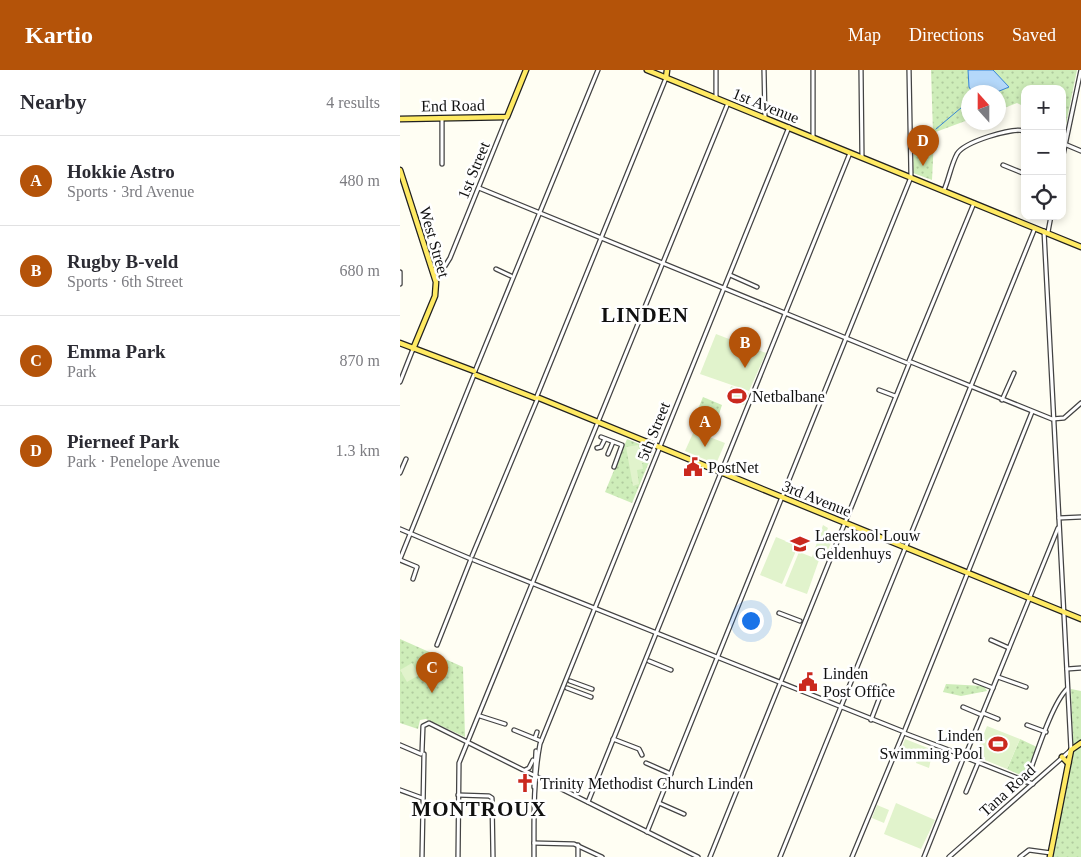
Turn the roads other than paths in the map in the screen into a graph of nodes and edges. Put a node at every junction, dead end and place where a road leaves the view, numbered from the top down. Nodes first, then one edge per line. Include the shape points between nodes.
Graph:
1 (526, 70) edge
2 (598, 70) edge
3 (647, 70) edge
4 (667, 70) edge
5 (716, 70) edge
6 (764, 70) edge
7 (813, 70) edge
8 (861, 70) edge
9 (909, 70) edge
10 (1081, 70) edge
11 (666, 78) junction
12 (716, 98) junction
13 (728, 103) junction
14 (507, 117) junction
15 (442, 118) junction
16 (765, 118) junction
17 (400, 119) edge
18 (789, 127) junction
19 (1021, 131) edge
20 (1066, 135) edge
21 (813, 137) junction
22 (1066, 145) edge
23 (1081, 151) edge
24 (851, 152) junction
25 (862, 157) junction
26 (442, 164) dead end
27 (1003, 165) dead end
28 (400, 170) edge
29 (1021, 172) edge
30 (911, 176) junction
31 (479, 188) junction
32 (945, 190) junction
33 (974, 202) junction
34 (540, 213) junction
35 (1050, 220) edge
36 (1036, 227) junction
37 (1046, 232) junction
38 (602, 238) junction
39 (1081, 246) edge
40 (663, 263) junction
41 (496, 269) dead end
42 (433, 270) junction
43 (400, 272) edge
44 (730, 275) junction
45 (511, 276) dead end
46 (400, 284) edge
47 (757, 287) dead end
48 (724, 288) junction
49 (786, 312) junction
50 (847, 337) junction
51 (400, 343) edge
52 (413, 349) junction
53 (909, 362) junction
54 (475, 373) junction
55 (1014, 373) dead end
56 (400, 382) edge
57 (971, 387) junction
58 (879, 390) dead end
59 (895, 396) junction
60 (537, 398) junction
61 (1002, 400) junction
62 (1081, 403) edge
63 (1032, 412) junction
64 (1064, 418) junction
65 (1054, 420) junction
66 (598, 423) junction
67 (1055, 427) junction
68 (613, 442) junction
69 (597, 448) dead end
70 (660, 448) junction
71 (608, 454) dead end
72 (406, 459) dead end
73 (614, 467) dead end
74 (400, 473) edge
75 (721, 473) junction
76 (783, 498) junction
77 (1081, 517) edge
78 (1059, 518) junction
79 (844, 522) junction
80 (1059, 525) junction
81 (400, 529) edge
82 (410, 534) junction
83 (906, 547) junction
84 (400, 559) edge
85 (472, 559) junction
86 (968, 572) junction
87 (413, 579) dead end
88 (533, 584) junction
89 (1030, 597) junction
90 (595, 608) junction
91 (1064, 611) junction
92 (779, 613) dead end
93 (1081, 620) edge
94 (800, 621) dead end
95 (656, 633) junction
96 (990, 640) dead end
97 (437, 645) dead end
98 (1009, 648) junction
99 (718, 658) junction
100 (649, 661) dead end
101 (1067, 668) junction
102 (1081, 668) edge
103 (671, 670) dead end
104 (998, 676) junction
105 (570, 681) dead end
106 (975, 681) dead end
107 (780, 683) junction
108 (884, 686) dead end
109 (1026, 687) dead end
110 (567, 688) dead end
111 (993, 688) junction
112 (592, 689) dead end
113 (1068, 689) junction
114 (591, 697) dead end
115 (841, 707) junction
116 (963, 707) dead end
117 (982, 714) junction
118 (480, 716) junction
119 (998, 719) dead end
120 (871, 720) junction
121 (505, 724) dead end
122 (1027, 725) dead end
123 (514, 730) dead end
124 (537, 732) dead end
125 (1046, 732) junction
126 (902, 733) junction
127 (535, 738) junction
128 (613, 739) junction
129 (469, 742) junction
130 (541, 743) junction
131 (1081, 743) edge
132 (400, 745) edge
133 (1071, 750) junction
134 (422, 753) junction
135 (642, 755) dead end
136 (965, 757) junction
137 (1062, 757) junction
138 (534, 758) junction
139 (646, 763) dead end
140 (978, 763) junction
141 (1068, 763) junction
142 (524, 770) junction
143 (671, 774) junction
144 (535, 775) junction
145 (1026, 782) junction
146 (1033, 784) junction
147 (400, 790) edge
148 (966, 792) dead end
149 (458, 795) junction
150 (422, 798) junction
151 (588, 802) junction
152 (659, 804) junction
153 (684, 814) dead end
154 (647, 832) junction
155 (534, 843) junction
156 (578, 845) junction
157 (1051, 855) edge
158 (422, 857) edge
159 (458, 857) edge
160 (493, 857) edge
161 (534, 857) edge
162 (578, 857) edge
163 (602, 857) edge
164 (698, 857) edge
165 (710, 857) edge
166 (780, 857) edge
167 (852, 857) edge
168 (924, 857) edge
169 (949, 857) edge
170 (1020, 857) edge

1 - 14 main road, 1st Street
2 - 34 street
3 - 11 main road, 1st Avenue
4 - 11 main road
5 - 12 street
6 - 16 street
7 - 21 street
8 - 25 street
9 - 30 street
10 - 20 street
11 - 12 main road, 1st Avenue
11 - 38 street
12 - 13 main road, 1st Avenue
13 - 16 main road, 1st Avenue
13 - 40 street
14 - 15 main road, End Road
14 - 31 street, 1st Street
15 - 17 main road, End Road
15 - 26 street
16 - 18 main road, 1st Avenue
18 - 21 main road, 1st Avenue
18 - 44 street, 5th Street
19 - 32 street via 1013,130 962,148
21 - 24 main road, 1st Avenue
22 - 23 street
24 - 25 main road, 1st Avenue
24 - 49 street
25 - 30 main road, 1st Avenue
27 - 29 street
28 - 42 main road, West Street
30 - 32 main road, 1st Avenue
30 - 50 street
31 - 34 street
31 - 42 street, 1st Street via 448,262
32 - 33 main road, 1st Avenue
33 - 36 main road, 1st Avenue
33 - 53 street
34 - 38 street
34 - 54 street
35 - 37 street
36 - 37 main road, 1st Avenue
36 - 57 street
37 - 39 main road, 1st Avenue
37 - 65 street
38 - 40 street
38 - 60 street
40 - 48 street
40 - 66 street
41 - 45 street
42 - 52 main road, West Street via 435,296
43 - 46 street
44 - 47 street
44 - 48 street, 5th Street
48 - 49 street
48 - 70 street, 5th Street
49 - 50 street
49 - 75 street
50 - 53 street
50 - 76 street
51 - 52 main road, 3rd Avenue
52 - 54 main road, 3rd Avenue
52 - 56 street
53 - 57 street
53 - 59 street
54 - 60 main road, 3rd Avenue
54 - 82 street
55 - 61 street
57 - 61 street
57 - 83 street
58 - 59 street
59 - 79 street
60 - 66 main road, 3rd Avenue
60 - 85 street
61 - 63 street
62 - 64 street
63 - 65 street
63 - 86 street
64 - 65 street
64 - 67 street
65 - 67 street
66 - 70 main road, 3rd Avenue
66 - 88 street
67 - 78 street
68 - 69 street via 603,438 601,447
68 - 71 street
68 - 73 street via 622,446
70 - 75 main road, 3rd Avenue
70 - 90 street, 5th Street
72 - 74 street
75 - 76 main road, 3rd Avenue
75 - 95 street
76 - 79 main road, 3rd Avenue
76 - 99 street
77 - 78 street
78 - 80 street
79 - 83 main road, 3rd Avenue
79 - 107 street
80 - 89 street
80 - 91 street
81 - 82 street
82 - 84 street
82 - 85 street
83 - 86 main road, 3rd Avenue
83 - 115 street
84 - 87 street via 417,568
85 - 88 street
85 - 97 street
86 - 89 main road, 3rd Avenue
86 - 126 street
88 - 90 street
88 - 118 street
89 - 91 main road, 3rd Avenue
89 - 98 street
90 - 95 street
90 - 130 street, 5th Street
91 - 93 main road, 3rd Avenue
91 - 101 street
92 - 94 street
95 - 99 street
95 - 128 street
96 - 98 street
98 - 104 street
99 - 107 street
99 - 143 street
100 - 103 street
101 - 102 street
101 - 113 street
104 - 109 street
104 - 111 street
105 - 112 street
106 - 111 street
107 - 115 street
107 - 165 street
108 - 120 street
110 - 114 street
111 - 117 street
113 - 125 street
113 - 133 street
115 - 120 street
115 - 166 street
116 - 117 street
117 - 119 street
117 - 136 street
118 - 121 street
118 - 129 street
120 - 126 street
122 - 125 street
123 - 127 street
124 - 127 street
125 - 145 street
126 - 136 street
126 - 167 street
127 - 130 street
128 - 135 street via 639,749
128 - 151 street
129 - 134 street via 427,723
129 - 142 street
129 - 149 street via 459,764
130 - 138 street, 5th Street
130 - 144 street, 5th Street
131 - 133 main road, Tana Road
132 - 134 street
133 - 137 street, Tana Road
133 - 141 main road
134 - 150 street
136 - 140 street
136 - 168 street
137 - 141 main road
137 - 146 street, Tana Road
138 - 142 street via 529,768
138 - 144 street, 5th Street
139 - 143 street
140 - 145 street
140 - 148 street
141 - 157 main road
142 - 144 street
143 - 152 street
144 - 151 street
144 - 155 street
145 - 146 street
146 - 169 street, Tana Road
147 - 150 street
149 - 159 street
149 - 160 street via 492,798
150 - 158 street
151 - 154 street
152 - 153 street
152 - 154 street
154 - 164 street
155 - 156 street
155 - 161 street
156 - 162 street
156 - 163 street
157 - 170 street via 1029,850

